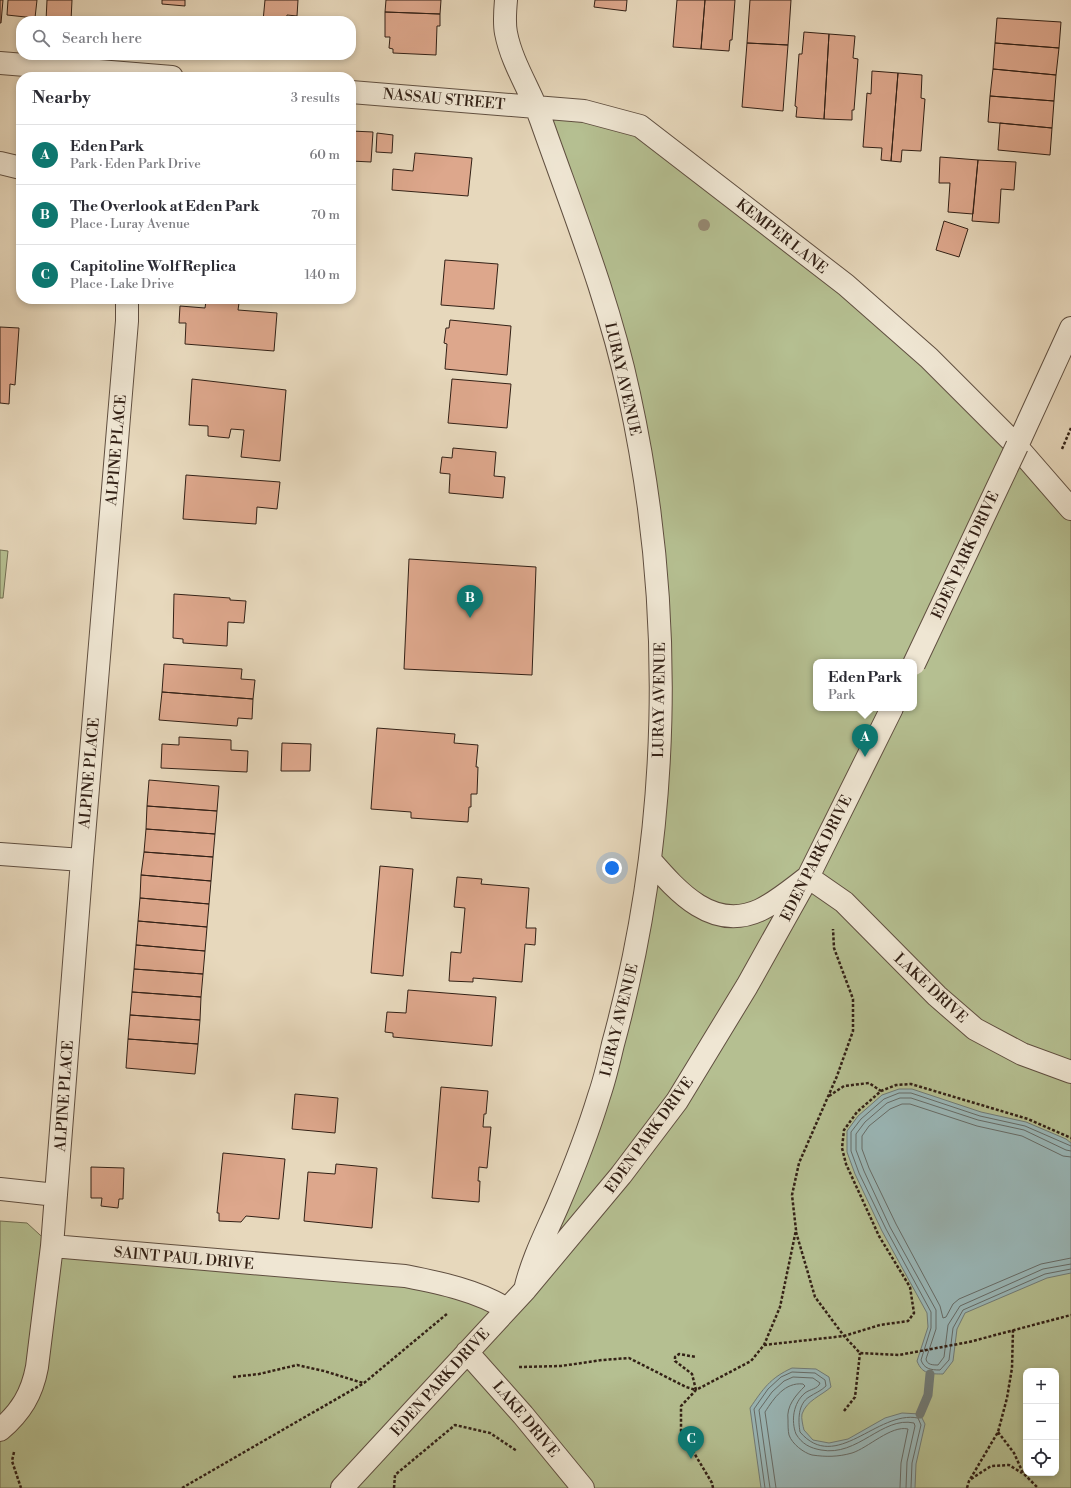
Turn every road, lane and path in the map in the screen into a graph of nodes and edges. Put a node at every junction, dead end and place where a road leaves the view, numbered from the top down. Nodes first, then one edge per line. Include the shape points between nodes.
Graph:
1 (506, 0) edge
2 (0, 63) edge
3 (111, 72) edge
4 (356, 92) edge
5 (537, 106) junction
6 (0, 163) edge
7 (16, 167) edge
8 (126, 304) edge
9 (1071, 328) edge
10 (1071, 428) edge
11 (1062, 449) dead end
12 (1071, 509) edge
13 (916, 659) edge
14 (891, 711) edge
15 (0, 854) edge
16 (82, 860) junction
17 (650, 860) junction
18 (808, 877) junction
19 (833, 929) dead end
20 (1071, 1072) edge
21 (882, 1091) junction
22 (828, 1096) junction
23 (1071, 1138) edge
24 (0, 1189) edge
25 (56, 1195) junction
26 (796, 1230) junction
27 (52, 1246) junction
28 (525, 1290) junction
29 (507, 1309) junction
30 (452, 1310) dead end
31 (1071, 1314) edge
32 (1013, 1330) junction
33 (844, 1336) junction
34 (764, 1345) junction
35 (467, 1352) junction
36 (860, 1353) junction
37 (696, 1357) dead end
38 (519, 1367) dead end
39 (233, 1377) dead end
40 (364, 1383) junction
41 (696, 1390) junction
42 (844, 1411) dead end
43 (0, 1430) edge
44 (998, 1432) junction
45 (14, 1448) dead end
46 (519, 1453) dead end
47 (1023, 1473) joint
48 (1026, 1476) edge
49 (969, 1480) junction
50 (20, 1488) edge
51 (182, 1488) edge
52 (342, 1488) edge
53 (394, 1488) edge
54 (583, 1488) edge
55 (713, 1488) edge
56 (967, 1488) edge
57 (1038, 1488) edge

1 - 5 street via 506,32 512,53
2 - 3 street
4 - 5 street, NASSAU STREET
5 - 12 street, KEMPER LANE via 584,111 640,126 846,285 929,358 1011,440
5 - 17 street, LURAY AVENUE via 602,292 629,393 648,496 659,600 662,705 656,810
6 - 7 street
8 - 16 street, ALPINE PLACE via 127,321
9 - 13 street, EDEN PARK DRIVE, bridge
10 - 11 path
14 - 18 street, EDEN PARK DRIVE
15 - 16 street
16 - 25 street, ALPINE PLACE
17 - 18 street via 673,887 695,905 714,914 738,917 762,910
17 - 28 street, LURAY AVENUE via 643,914 626,996 602,1086 564,1191 529,1273
18 - 20 street, LAKE DRIVE via 844,902 937,996 976,1029 1022,1054
18 - 28 street, EDEN PARK DRIVE via 747,986 677,1101 621,1175
19 - 22 path via 834,948 853,999 853,1032
21 - 22 path via 870,1083 844,1086
21 - 23 path via 896,1085 911,1084 929,1088 1028,1119
21 - 33 path via 857,1112 844,1130 842,1148 846,1164 879,1236 910,1287 914,1313 908,1321 880,1325
22 - 26 path via 799,1163 792,1195
24 - 25 street
25 - 27 street, ALPINE PLACE
26 - 33 path via 815,1297
26 - 34 path via 780,1307
27 - 29 street, SAINT PAUL DRIVE via 405,1276 453,1286
27 - 43 street via 34,1380 25,1402
28 - 29 street, EDEN PARK DRIVE
29 - 35 street, EDEN PARK DRIVE
30 - 40 path
31 - 32 path
32 - 36 path via 969,1342 899,1355
32 - 44 path via 1012,1368
33 - 34 path
33 - 36 path
34 - 41 path via 751,1361
35 - 52 street, EDEN PARK DRIVE
35 - 54 street, LAKE DRIVE
36 - 42 path via 855,1397
37 - 41 path via 679,1354 675,1357 676,1361 692,1374
38 - 41 path via 561,1366 629,1358
39 - 40 path via 297,1365
40 - 51 path
41 - 55 path via 681,1406 681,1430
44 - 47 path via 1014,1453
44 - 49 path
45 - 50 path via 12,1461
46 - 53 path via 490,1433 455,1425 395,1475
47 - 49 path via 1009,1465 991,1466
48 - 57 path
49 - 56 path

